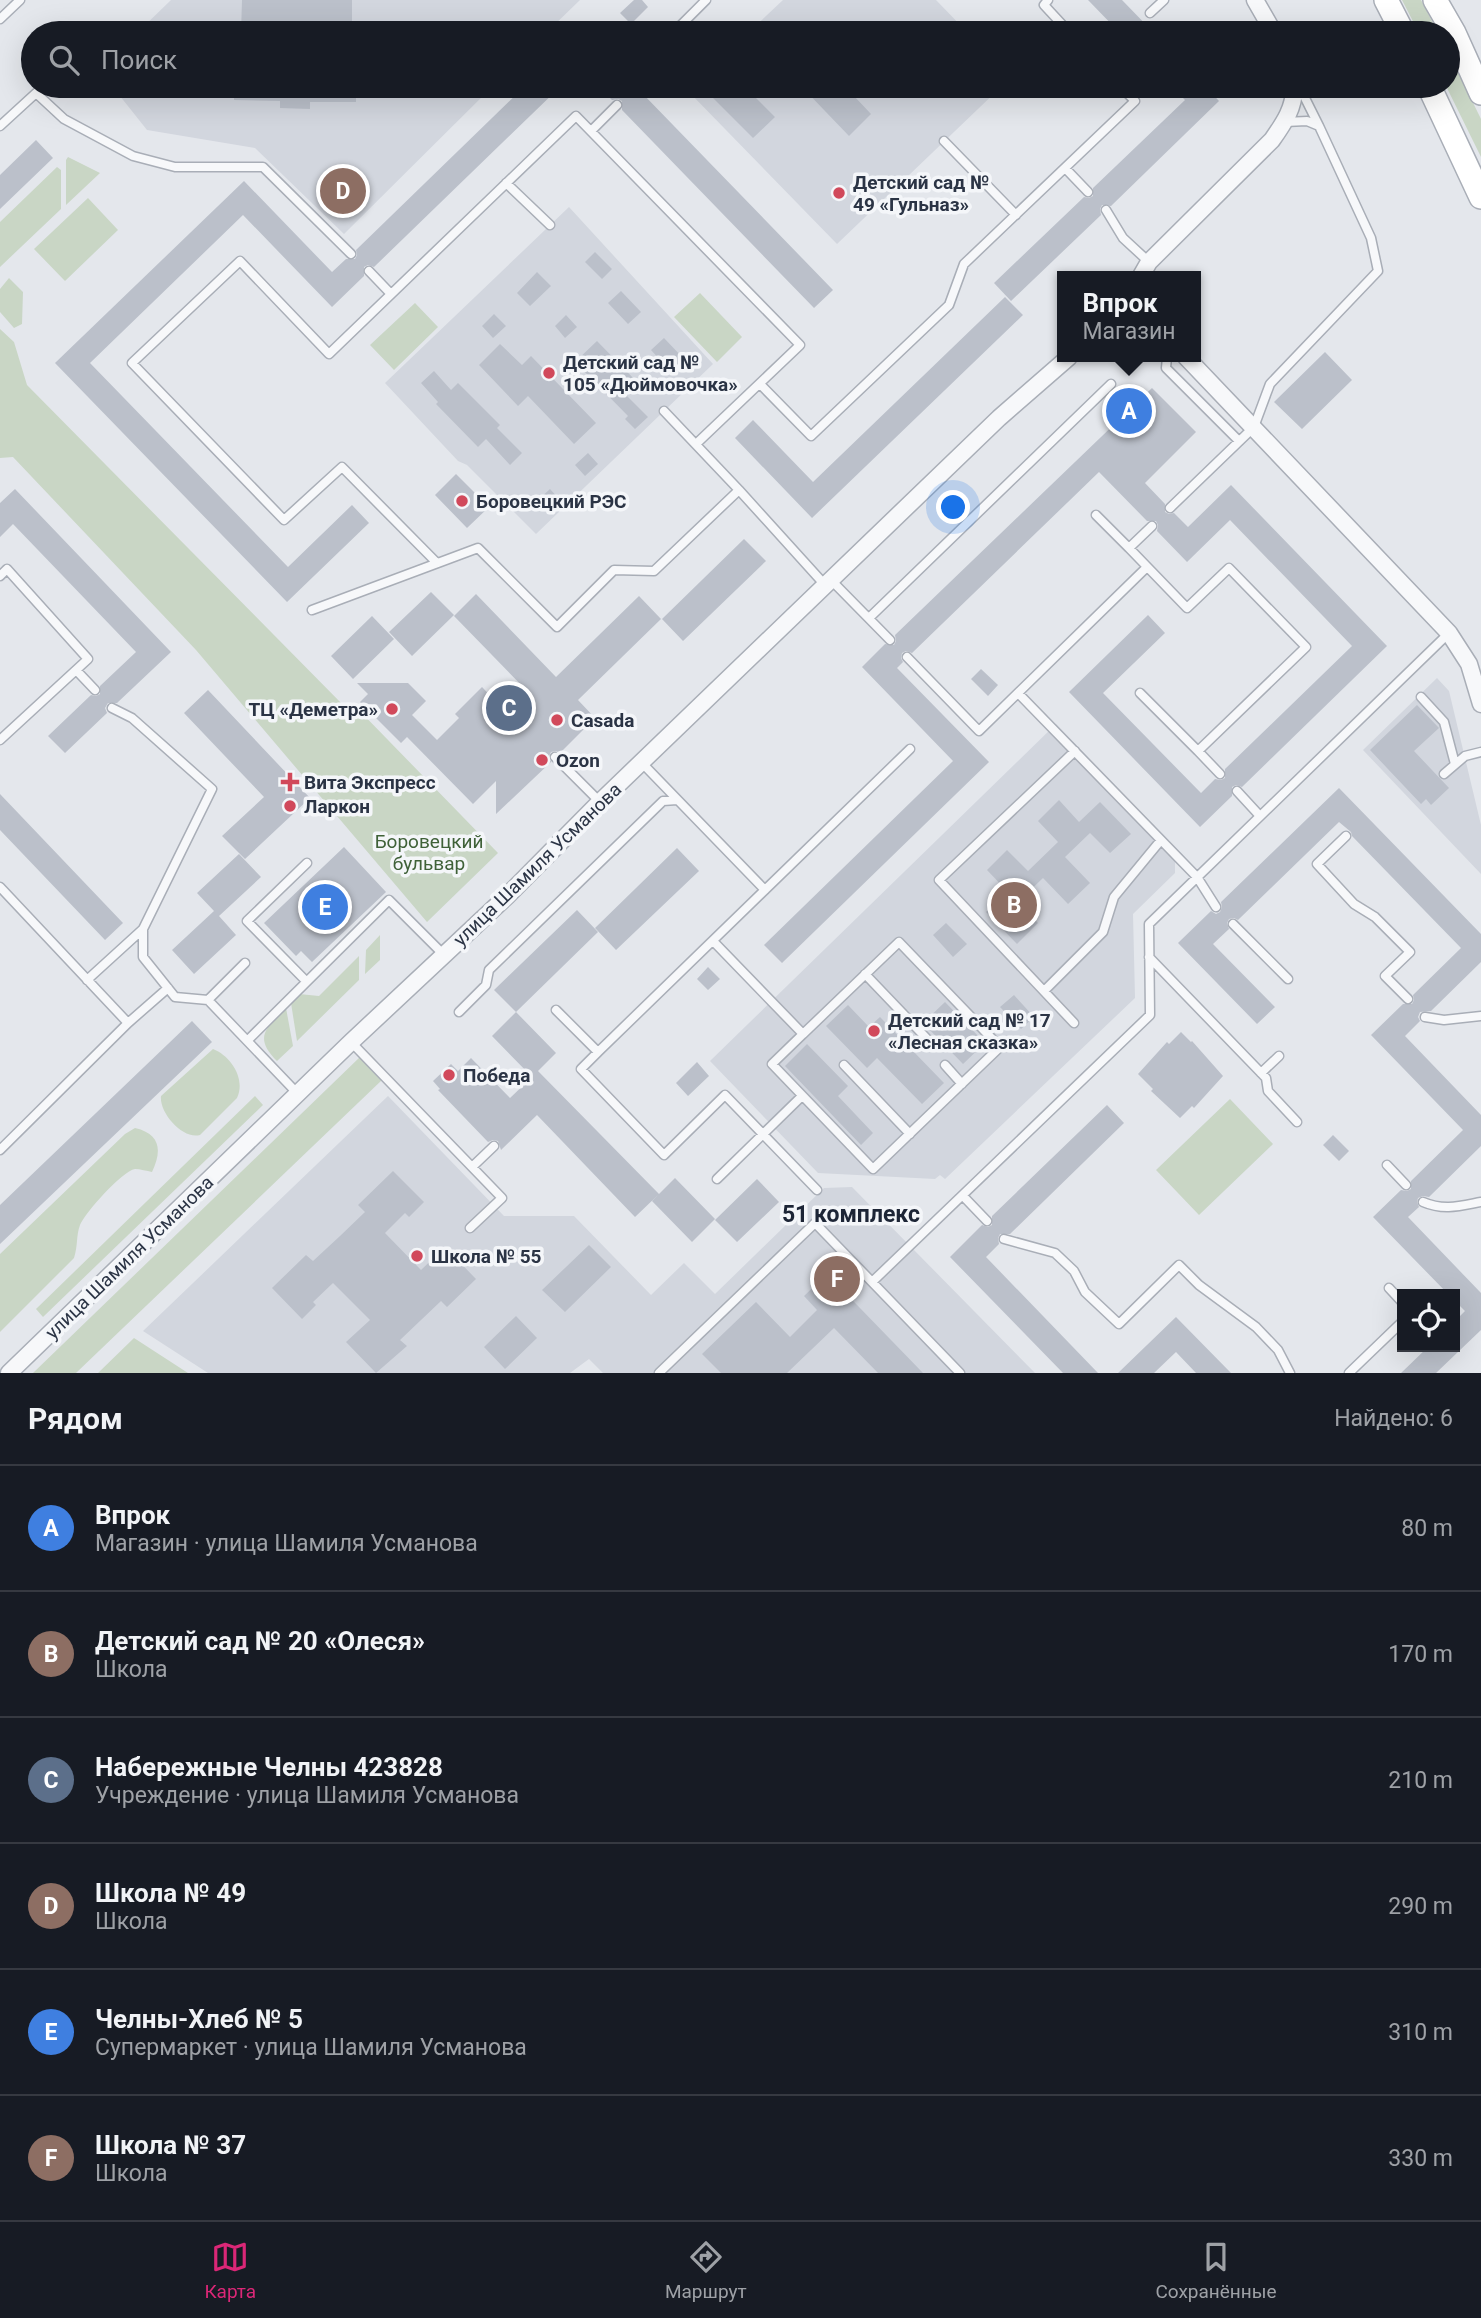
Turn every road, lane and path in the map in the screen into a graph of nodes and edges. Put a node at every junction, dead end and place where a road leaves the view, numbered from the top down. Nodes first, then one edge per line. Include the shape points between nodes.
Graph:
1 (20, 0) edge
2 (706, 0) edge
3 (1048, 0) edge
4 (1164, 0) edge
5 (1255, 0) edge
6 (1386, 0) edge
7 (1435, 0) edge
8 (1150, 13) dead end
9 (0, 19) edge
10 (685, 21) edge
11 (1059, 21) edge
12 (1267, 21) edge
13 (1397, 21) edge
14 (1447, 21) edge
15 (1460, 46) edge
16 (1481, 93) edge
17 (31, 98) edge
18 (41, 98) edge
19 (1132, 98) edge
20 (1294, 98) edge
21 (1303, 98) edge
22 (1435, 98) edge
23 (618, 106) dead end
24 (1285, 122) junction
25 (0, 126) edge
26 (1319, 126) junction
27 (591, 131) junction
28 (944, 141) dead end
29 (1065, 168) junction
30 (506, 183) junction
31 (1088, 192) dead end
32 (1481, 197) edge
33 (1106, 210) dead end
34 (1016, 215) junction
35 (550, 225) dead end
36 (351, 254) dead end
37 (1145, 269) edge
38 (369, 271) dead end
39 (391, 294) junction
40 (1063, 362) edge
41 (1167, 362) edge
42 (1191, 362) edge
43 (760, 384) junction
44 (1111, 384) dead end
45 (664, 411) dead end
46 (1254, 427) junction
47 (1239, 441) junction
48 (696, 444) junction
49 (739, 490) junction
50 (1170, 508) dead end
51 (1096, 515) dead end
52 (1152, 526) dead end
53 (1129, 548) junction
54 (437, 563) junction
55 (1147, 568) junction
56 (0, 576) edge
57 (828, 583) junction
58 (312, 610) dead end
59 (869, 618) junction
60 (1449, 633) junction
61 (890, 640) dead end
62 (907, 657) dead end
63 (76, 670) junction
64 (95, 690) dead end
65 (1018, 692) junction
66 (1140, 692) dead end
67 (1421, 697) dead end
68 (1481, 704) edge
69 (112, 708) dead end
70 (0, 740) edge
71 (910, 749) dead end
72 (1074, 751) junction
73 (1198, 751) junction
74 (1481, 752) edge
75 (555, 757) dead end
76 (641, 762) junction
77 (1455, 764) junction
78 (1220, 774) dead end
79 (1444, 774) dead end
80 (1237, 792) dead end
81 (677, 800) junction
82 (600, 802) junction
83 (1260, 816) junction
84 (1346, 836) dead end
85 (1161, 840) junction
86 (307, 863) dead end
87 (1197, 877) junction
88 (0, 887) edge
89 (765, 890) junction
90 (1216, 907) dead end
91 (1233, 925) dead end
92 (143, 929) junction
93 (713, 941) junction
94 (444, 955) junction
95 (1149, 957) junction
96 (245, 963) dead end
97 (865, 974) junction
98 (1288, 979) dead end
99 (88, 980) junction
100 (306, 981) junction
101 (168, 988) junction
102 (1044, 991) junction
103 (1408, 999) dead end
104 (208, 1000) junction
105 (556, 1010) dead end
106 (459, 1012) dead end
107 (1481, 1016) edge
108 (1425, 1017) dead end
109 (128, 1023) junction
110 (1074, 1023) dead end
111 (803, 1034) junction
112 (248, 1040) junction
113 (351, 1042) junction
114 (932, 1043) dead end
115 (598, 1052) junction
116 (1279, 1056) dead end
117 (844, 1065) dead end
118 (944, 1065) dead end
119 (1261, 1073) junction
120 (962, 1084) junction
121 (298, 1094) junction
122 (802, 1096) junction
123 (1297, 1122) dead end
124 (763, 1134) junction
125 (910, 1134) junction
126 (494, 1146) dead end
127 (0, 1150) edge
128 (1387, 1165) dead end
129 (472, 1167) junction
130 (718, 1179) dead end
131 (1406, 1185) dead end
132 (817, 1190) dead end
133 (963, 1196) junction
134 (1423, 1202) dead end
135 (1481, 1202) edge
136 (987, 1221) dead end
137 (470, 1228) dead end
138 (1004, 1239) dead end
139 (872, 1282) junction
140 (1389, 1288) dead end
141 (1397, 1297) edge
142 (1397, 1327) edge
143 (663, 1372) edge
144 (9, 1373) edge
145 (960, 1373) edge
146 (1290, 1373) edge
147 (1349, 1373) edge

1 - 9 lane
2 - 10 lane
3 - 11 lane via 1044,5
4 - 8 lane
5 - 12 street
6 - 13 main road
7 - 14 main road
15 - 16 main road
17 - 25 lane
18 - 36 lane via 64,120 133,156 175,167 263,167
19 - 29 lane via 1135,101
20 - 24 street
21 - 26 lane
22 - 32 main road
23 - 27 lane
24 - 26 lane via 1307,121
24 - 37 street
26 - 46 lane via 1371,238 1378,271 1270,384
27 - 30 lane via 576,116
27 - 43 lane via 800,345
28 - 34 lane
29 - 31 lane
29 - 34 lane
30 - 35 lane
30 - 39 lane
33 - 37 lane
34 - 43 lane via 964,264 949,305 811,436
38 - 39 lane
39 - 54 lane via 328,354 240,261 132,363 285,520 342,467
40 - 57 street, улица Шамиля Усманова via 1012,405
41 - 47 lane via 1166,368
42 - 46 street
43 - 48 lane
44 - 59 lane
45 - 48 lane
46 - 47 lane
46 - 60 street
47 - 50 lane
48 - 49 lane
49 - 54 lane via 654,571 614,570 557,627 478,548
49 - 57 lane
51 - 53 lane
52 - 53 lane
53 - 55 lane
54 - 58 lane
55 - 65 lane
55 - 73 lane via 1187,608 1229,568 1306,647
56 - 63 lane via 7,569 88,659
57 - 59 lane
57 - 76 street, улица Шамиля Усманова
59 - 61 lane
60 - 68 street via 1469,664
60 - 83 lane
62 - 65 lane via 979,731
63 - 64 lane
63 - 70 lane
65 - 72 lane
66 - 73 lane
67 - 77 lane via 1444,722
69 - 92 lane via 132,718 212,789
71 - 89 lane
72 - 85 lane
72 - 102 lane via 939,880
73 - 78 lane
74 - 77 lane
75 - 82 lane
76 - 81 lane
76 - 82 street, улица Шамиля Усманова
77 - 79 lane
80 - 83 lane
81 - 89 lane
81 - 106 lane via 663,801 638,825 489,970 486,985
82 - 94 street, улица Шамиля Усманова
83 - 87 lane
84 - 103 lane via 1317,864 1354,904 1375,916 1410,952 1385,976
85 - 87 lane
85 - 102 lane via 1114,897 1103,932
86 - 100 lane via 247,921
87 - 90 lane
87 - 95 lane via 1149,924
88 - 99 lane
89 - 93 lane
91 - 98 lane
92 - 99 lane
92 - 101 lane via 143,957
93 - 111 lane
93 - 115 lane
94 - 100 lane via 389,900
94 - 113 street, улица Шамиля Усманова
95 - 119 lane
95 - 133 lane via 1150,1015
96 - 104 lane
97 - 111 lane
97 - 114 lane
97 - 120 lane via 899,942 1000,1047
99 - 109 lane
100 - 112 lane
101 - 104 lane via 175,997
101 - 109 lane
102 - 110 lane
104 - 112 lane
105 - 115 lane
107 - 108 lane
109 - 127 lane
111 - 122 lane via 772,1064
112 - 121 lane
113 - 121 street, улица Шамиля Усманова
113 - 129 lane
115 - 124 lane via 581,1069 664,1155 725,1095
116 - 119 lane
117 - 125 lane
118 - 120 lane
119 - 123 lane via 1268,1091
120 - 125 lane
121 - 144 street, улица Шамиля Усманова
122 - 124 lane
122 - 125 lane via 873,1169
124 - 130 lane
124 - 132 lane
126 - 129 lane
128 - 131 lane
129 - 137 lane via 502,1198
133 - 136 lane
133 - 139 lane
134 - 135 lane via 1452,1208
138 - 146 lane via 1055,1253 1074,1271 1085,1292 1119,1324 1179,1265 1256,1327 1278,1350
139 - 143 lane via 815,1223
139 - 145 lane
140 - 141 lane
142 - 147 lane

